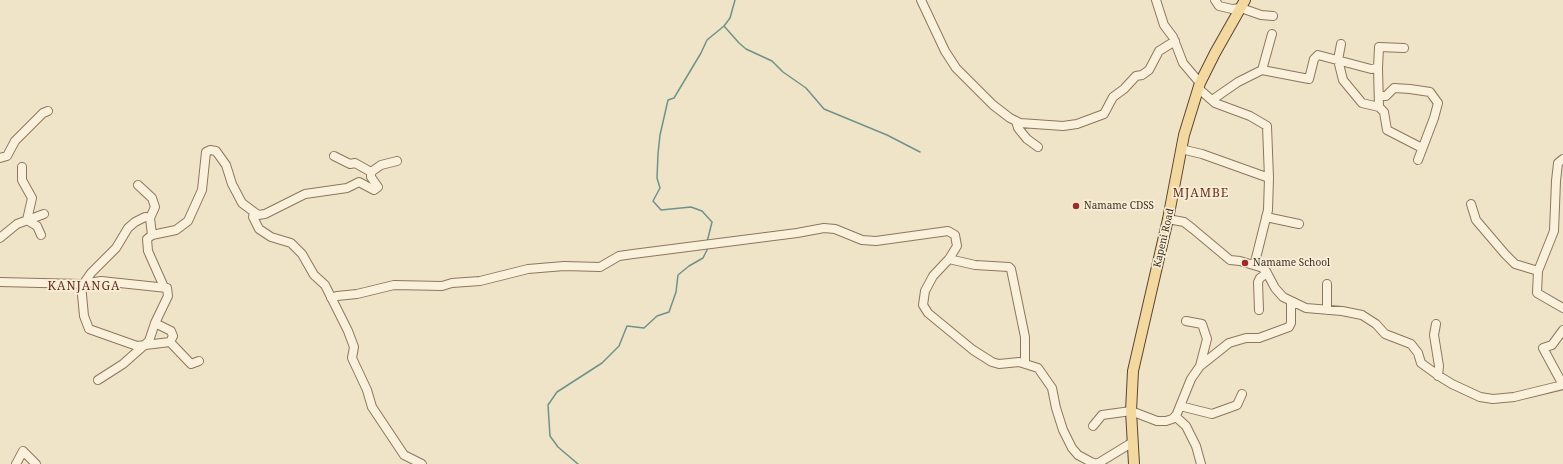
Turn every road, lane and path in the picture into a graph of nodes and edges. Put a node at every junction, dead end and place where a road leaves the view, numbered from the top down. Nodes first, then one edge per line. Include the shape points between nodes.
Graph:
1 (921, 0) edge
2 (1156, 0) edge
3 (1215, 0) edge
4 (1243, 4) edge
5 (1273, 16) dead end
6 (1272, 34) dead end
7 (1175, 41) junction
8 (1341, 44) dead end
9 (1404, 48) dead end
10 (1338, 60) junction
11 (1378, 68) junction
12 (1262, 70) junction
13 (1199, 86) junction
14 (1379, 96) junction
15 (1212, 100) junction
16 (1379, 107) junction
17 (48, 111) dead end
18 (1016, 121) junction
19 (1038, 147) dead end
20 (1422, 148) junction
21 (1181, 149) junction
22 (334, 156) dead end
23 (0, 158) edge
24 (1563, 159) edge
25 (1418, 160) dead end
26 (397, 161) dead end
27 (22, 168) dead end
28 (371, 172) junction
29 (1269, 178) junction
30 (138, 185) dead end
31 (1471, 204) dead end
32 (254, 213) junction
33 (44, 214) dead end
34 (1266, 217) junction
35 (150, 218) junction
36 (1168, 219) junction
37 (27, 220) junction
38 (1299, 224) dead end
39 (41, 235) dead end
40 (152, 235) junction
41 (0, 238) edge
42 (949, 259) junction
43 (1260, 267) junction
44 (1538, 271) junction
45 (1267, 273) junction
46 (0, 282) edge
47 (82, 284) junction
48 (1328, 284) dead end
49 (164, 287) junction
50 (331, 298) junction
51 (1291, 303) junction
52 (1563, 308) edge
53 (1259, 310) dead end
54 (1327, 310) junction
55 (1186, 321) dead end
56 (155, 323) junction
57 (1436, 324) dead end
58 (1563, 330) edge
59 (170, 342) junction
60 (145, 346) junction
61 (199, 362) dead end
62 (1025, 363) junction
63 (1200, 366) junction
64 (1438, 376) junction
65 (98, 380) dead end
66 (1563, 385) edge
67 (1242, 394) dead end
68 (1180, 406) junction
69 (1131, 411) junction
70 (1176, 416) junction
71 (1094, 426) dead end
72 (1133, 442) junction
73 (16, 464) edge
74 (36, 464) edge
75 (422, 464) edge
76 (1097, 464) edge
77 (1134, 464) edge
78 (1201, 464) edge

1 - 18 street via 945,52 956,68 993,105
2 - 7 street via 1166,28
3 - 4 street via 1218,6 1232,9
4 - 5 street via 1261,15
4 - 13 main road, Kapeni Road
6 - 12 street
7 - 13 street via 1183,62
7 - 18 street via 1159,51 1149,70 1136,76 1113,97 1104,114 1077,124 1063,126
8 - 10 street
9 - 11 street via 1379,47
10 - 11 street via 1371,69
10 - 12 street via 1317,56 1309,79
10 - 16 street via 1343,80 1350,91 1362,103
11 - 14 street
12 - 15 street via 1238,82
13 - 15 street
13 - 21 main road, Kapeni Road
14 - 16 street
14 - 20 street via 1386,96 1394,88 1430,92 1438,103
15 - 29 street via 1267,126
16 - 20 street via 1384,112 1387,130
17 - 23 street via 43,112 15,141 7,156
18 - 19 street via 1027,139
20 - 25 street
21 - 29 street
21 - 36 main road, Kapeni Road
22 - 28 street
24 - 44 street via 1558,163 1554,231
26 - 28 street via 381,165
27 - 37 street via 22,180 32,198
28 - 32 street via 371,177 378,187 374,190 359,182 347,188 305,194 265,214
29 - 34 street
30 - 35 street via 154,202
31 - 44 street via 1476,220 1515,264
32 - 40 street via 242,203 226,165 216,151 210,150 206,152 202,190 188,221 176,230
32 - 50 street via 253,217 259,229 271,237 291,242 302,254
33 - 37 street
34 - 38 street
34 - 43 street via 1255,261
35 - 40 street
35 - 47 street via 145,217 128,228 112,252
36 - 43 street via 1184,222 1230,260
36 - 69 main road, Kapeni Road via 1135,357
37 - 39 street via 37,226
37 - 41 street via 11,227
40 - 49 street via 147,238 148,251
42 - 50 street via 958,242 955,235 948,232 876,241 862,240 826,228 619,256 600,267 528,269 480,282 442,286 394,286
42 - 62 street via 1012,269 1025,337
42 - 62 street via 928,284 923,301 926,311 973,350 992,362
43 - 45 street
44 - 52 street via 1537,293
45 - 51 street via 1282,297
45 - 53 street via 1258,282
46 - 47 street
47 - 49 street via 101,281
47 - 60 street via 84,316 89,329 131,345
48 - 54 street
49 - 56 street via 167,288 168,296
50 - 75 street via 348,332 354,348 352,358 372,407 404,455
51 - 54 street via 1311,310
51 - 63 street via 1289,327 1259,338 1246,338 1229,343
54 - 64 street via 1358,314 1376,324 1384,334 1411,344 1418,353 1421,363
55 - 63 street via 1202,324 1207,339
56 - 59 street via 171,331 173,336
56 - 60 street
57 - 64 street via 1434,336
58 - 66 street via 1552,345 1543,348
59 - 60 street
59 - 61 street via 191,364
60 - 65 street
62 - 76 street via 1038,368 1052,388 1057,415 1075,452
63 - 68 street via 1191,379
64 - 66 street via 1472,394 1493,399 1514,397
67 - 68 street via 1237,405 1212,414
68 - 70 street
69 - 70 street via 1156,421 1166,421
69 - 71 street via 1102,415
69 - 72 main road, Kapeni Road
70 - 78 street via 1186,426
72 - 76 street
72 - 77 main road, Kapeni Road
73 - 74 street via 23,451

